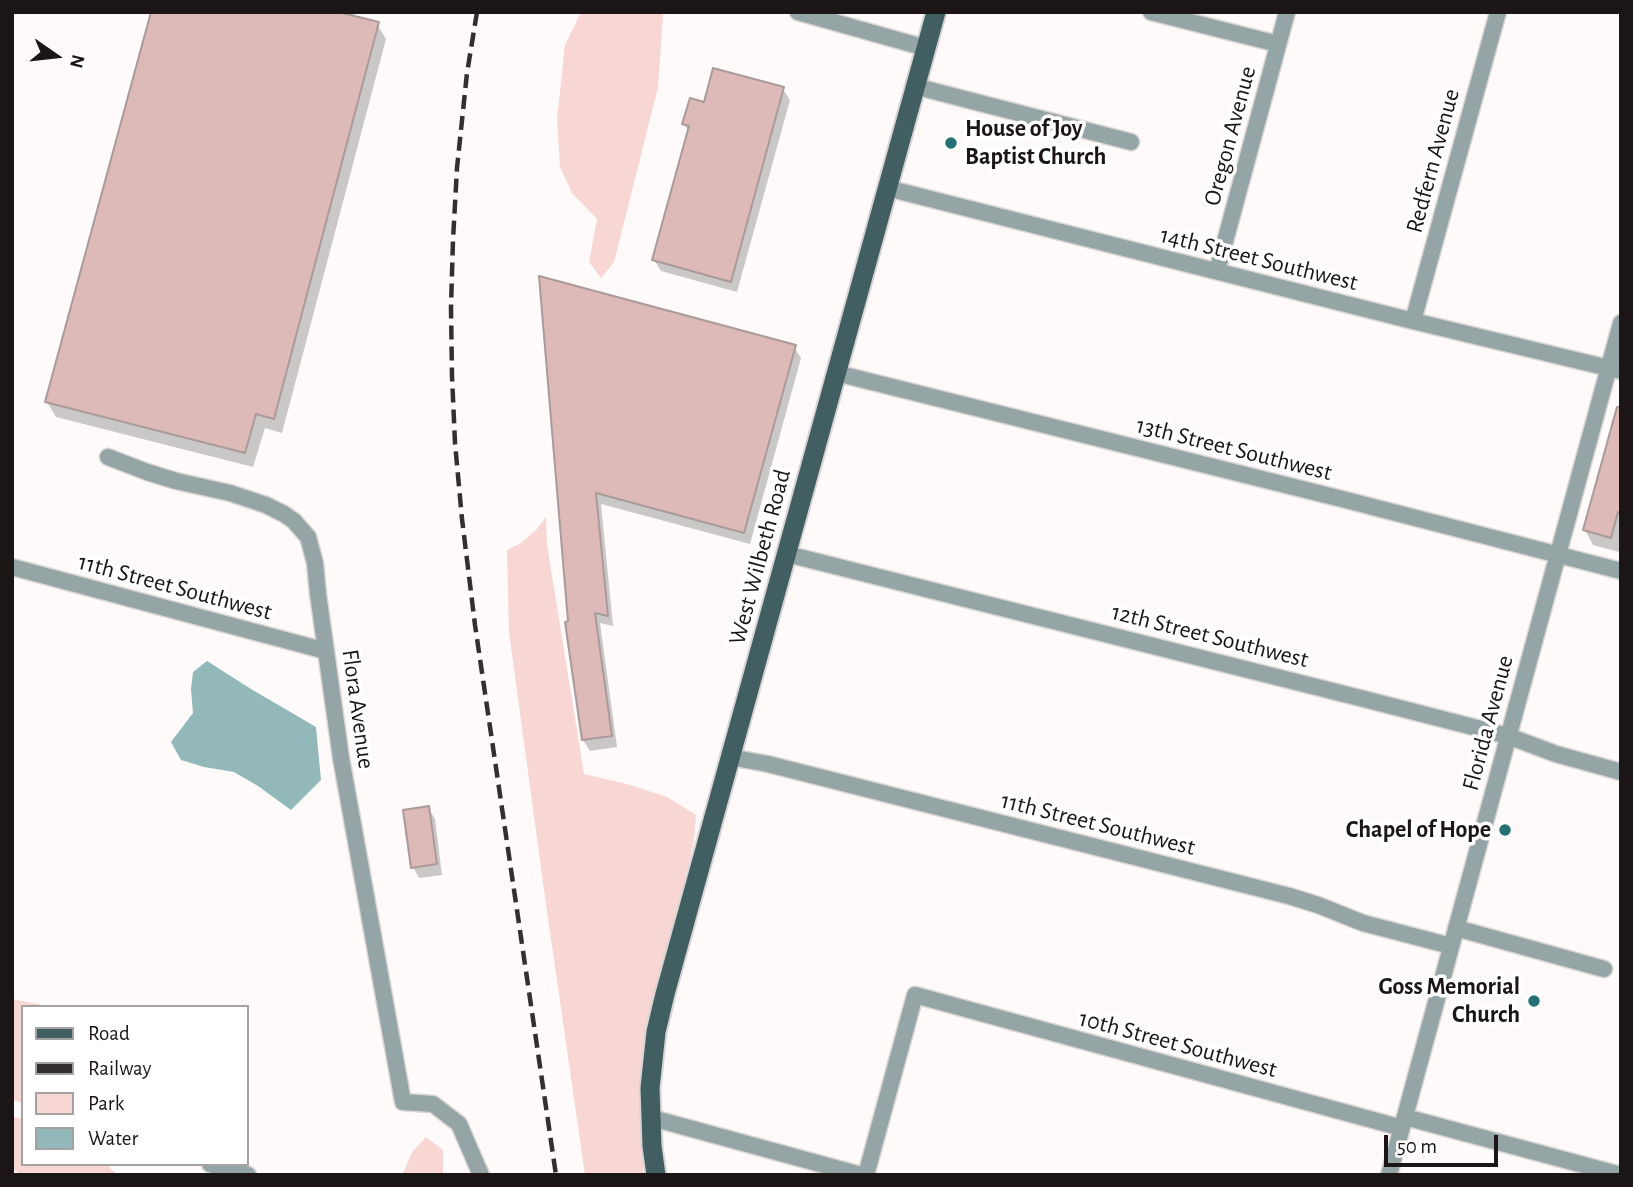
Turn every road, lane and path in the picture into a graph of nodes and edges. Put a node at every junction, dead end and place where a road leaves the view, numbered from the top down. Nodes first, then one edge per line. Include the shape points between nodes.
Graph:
1 (798, 12) edge
2 (936, 12) edge
3 (1151, 12) edge
4 (1287, 12) edge
5 (1498, 12) edge
6 (1278, 44) junction
7 (926, 48) junction
8 (914, 86) junction
9 (1131, 142) dead end
10 (887, 188) junction
11 (1217, 271) junction
12 (1413, 321) junction
13 (1621, 323) edge
14 (1615, 369) edge
15 (836, 373) junction
16 (108, 457) dead end
17 (787, 554) junction
18 (1558, 554) junction
19 (12, 567) edge
20 (1621, 571) edge
21 (326, 651) junction
22 (1508, 736) junction
23 (730, 757) junction
24 (1621, 772) edge
25 (1457, 928) junction
26 (1451, 946) junction
27 (1604, 969) dead end
28 (652, 1118) junction
29 (1404, 1122) junction
30 (217, 1166) edge
31 (248, 1175) edge
32 (481, 1175) edge
33 (656, 1175) edge
34 (864, 1175) edge
35 (1389, 1175) edge
36 (1621, 1175) edge

1 - 7 street
2 - 7 main road, West Wilbeth Road
3 - 6 street
4 - 6 street, Oregon Avenue
5 - 12 street, Redfern Avenue
6 - 11 street, Oregon Avenue
7 - 8 main road, West Wilbeth Road
8 - 9 street
8 - 10 main road, West Wilbeth Road
10 - 11 street, 14th Street Southwest
10 - 15 main road, West Wilbeth Road
11 - 12 street, 14th Street Southwest
12 - 14 street, 14th Street Southwest
13 - 14 street, Florida Avenue
14 - 18 street, Florida Avenue
15 - 17 main road, West Wilbeth Road
15 - 18 street, 13th Street Southwest
16 - 21 street, Flora Avenue via 176,481 250,499 294,521 312,547
17 - 22 street, 12th Street Southwest
17 - 23 main road, West Wilbeth Road
18 - 20 street, 13th Street Southwest
18 - 22 street, Florida Avenue
19 - 21 street, 11th Street Southwest
21 - 32 street, Flora Avenue via 403,1102 433,1104 460,1124
22 - 24 street, 12th Street Southwest
22 - 25 street, Florida Avenue
23 - 26 street, 11th Street Southwest via 1289,895 1363,923
23 - 28 main road, West Wilbeth Road via 656,1032
25 - 26 street, Florida Avenue
25 - 27 street
26 - 29 street, Florida Avenue
28 - 33 main road, West Wilbeth Road
28 - 34 street
29 - 34 street, 10th Street Southwest via 915,995
29 - 35 street, Florida Avenue
29 - 36 street, 10th Street Southwest
30 - 31 street

